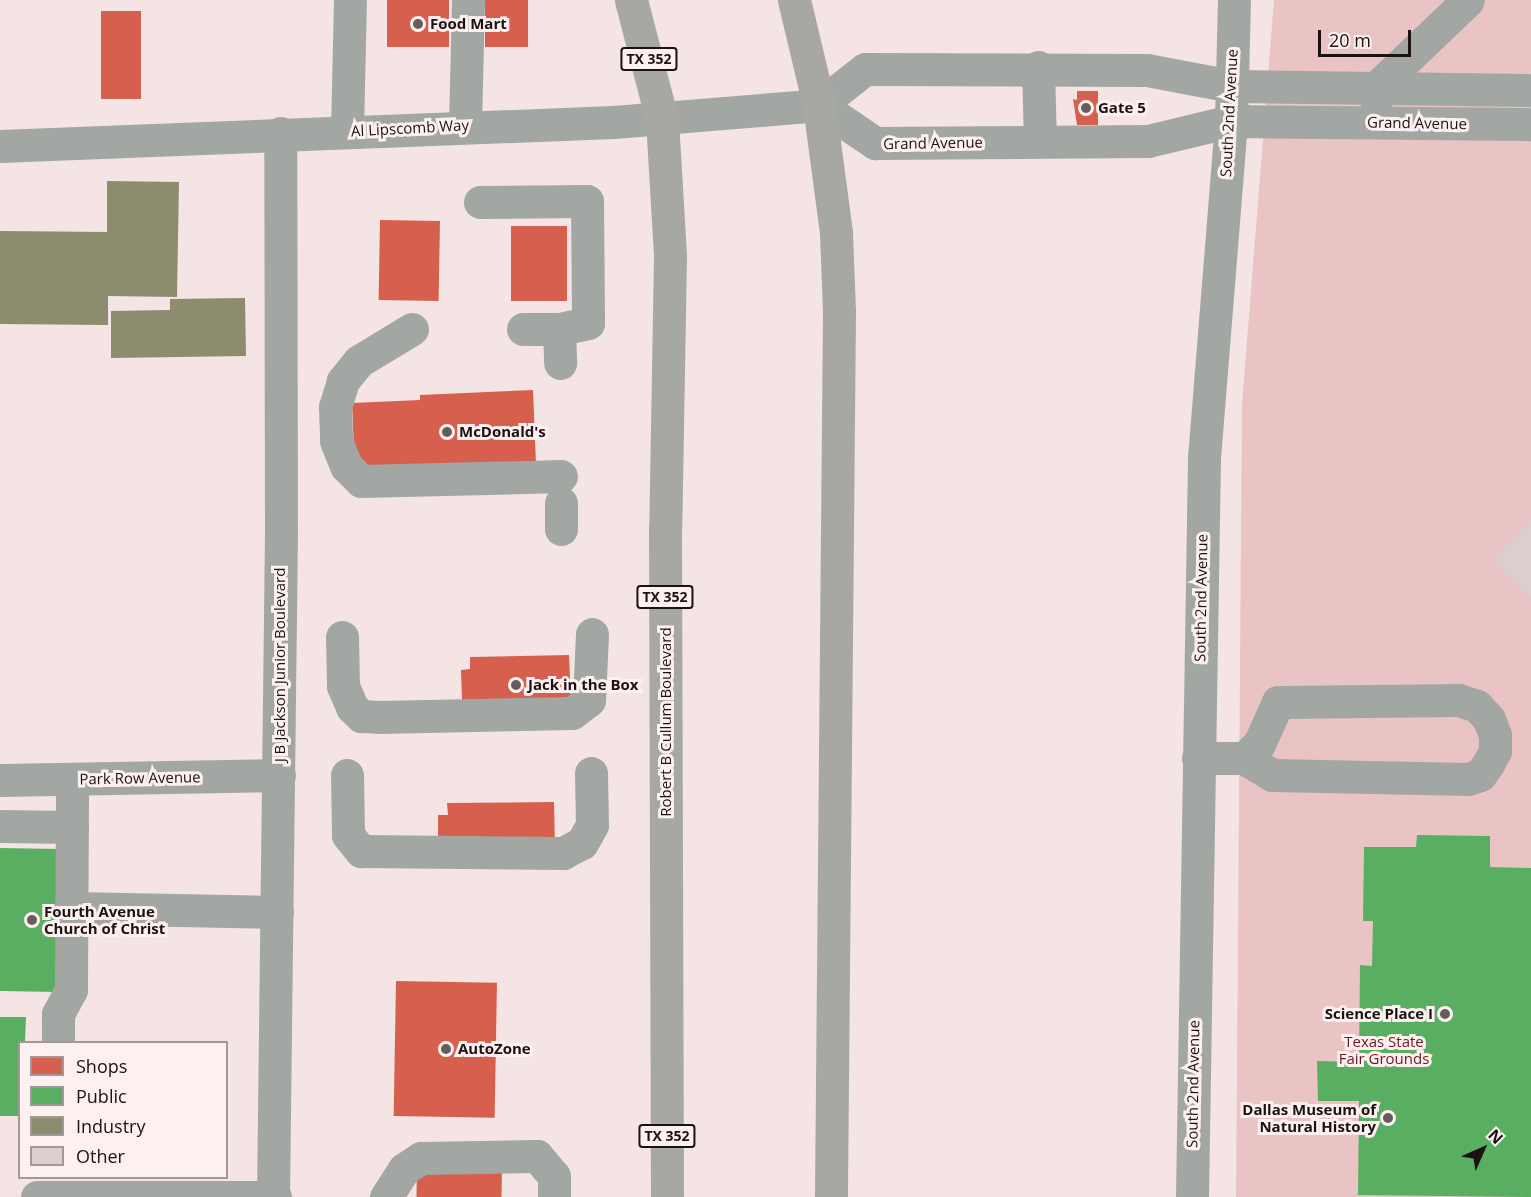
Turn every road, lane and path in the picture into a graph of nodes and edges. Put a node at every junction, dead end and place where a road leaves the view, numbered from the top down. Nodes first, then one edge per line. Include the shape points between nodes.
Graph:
1 (350, 0) edge
2 (468, 0) edge
3 (631, 0) edge
4 (794, 0) edge
5 (1234, 0) edge
6 (1468, 0) edge
7 (1038, 67) junction
8 (1232, 86) junction
9 (1376, 88) junction
10 (1531, 90) edge
11 (819, 105) junction
12 (662, 120) junction
13 (1231, 121) junction
14 (1376, 122) junction
15 (1531, 124) edge
16 (465, 125) junction
17 (347, 131) junction
18 (280, 133) junction
19 (1040, 141) junction
20 (0, 146) edge
21 (480, 202) dead end
22 (412, 329) dead end
23 (524, 329) dead end
24 (559, 329) junction
25 (560, 363) dead end
26 (561, 503) dead end
27 (592, 634) dead end
28 (342, 637) dead end
29 (1198, 758) junction
30 (1244, 758) junction
31 (591, 773) dead end
32 (279, 775) junction
33 (346, 775) dead end
34 (72, 779) junction
35 (0, 780) edge
36 (0, 826) edge
37 (72, 827) junction
38 (72, 908) junction
39 (277, 912) junction
40 (58, 1041) edge
41 (58, 1179) edge
42 (554, 1186) edge
43 (58, 1196) edge
44 (37, 1197) edge
45 (274, 1197) edge
46 (386, 1197) edge
47 (667, 1197) edge
48 (831, 1197) edge
49 (1192, 1197) edge

1 - 17 street
2 - 16 street
3 - 12 main road, Robert B Cullum Boulevard / TX 352
4 - 11 main road
5 - 8 street, South 2nd Avenue
6 - 9 street
7 - 8 street via 1147,70
7 - 11 street via 865,69
7 - 19 street
8 - 9 street
8 - 13 street, South 2nd Avenue
9 - 10 street
9 - 14 street
11 - 12 street, Al Lipscomb Way
11 - 19 street, Grand Avenue via 875,143
11 - 48 main road via 836,233 839,311
12 - 16 street, Al Lipscomb Way
12 - 47 main road, Robert B Cullum Boulevard / TX 352 via 670,256 665,529
13 - 14 street, Grand Avenue
13 - 19 street, Grand Avenue via 1148,141
13 - 29 street, South 2nd Avenue via 1204,458
14 - 15 street, Grand Avenue
16 - 17 street, Al Lipscomb Way
17 - 18 street, Al Lipscomb Way
18 - 20 street, Al Lipscomb Way
18 - 32 street, J B Jackson Junior Boulevard
21 - 24 street via 588,201 588,323
22 - 26 street via 359,361 343,381 334,407 336,441 346,466 361,481
23 - 24 street
24 - 25 street
27 - 28 street via 589,700 572,713 378,717 361,716 352,707 343,686
29 - 30 street
29 - 49 street, South 2nd Avenue
30 - 30 street via 1272,775 1468,780 1480,775 1488,764 1495,751 1495,735 1477,706 1459,700 1278,702 1259,744
31 - 33 street via 592,825 582,843 563,853 361,851 348,835
32 - 34 street, Park Row Avenue
32 - 39 street, J B Jackson Junior Boulevard
34 - 35 street, Park Row Avenue
34 - 37 street
36 - 37 street
37 - 38 street
38 - 39 street
38 - 40 street via 71,990 58,1014
39 - 45 street, J B Jackson Junior Boulevard
41 - 43 street
42 - 46 street via 537,1156 421,1158 404,1169
43 - 44 street
43 - 45 street

